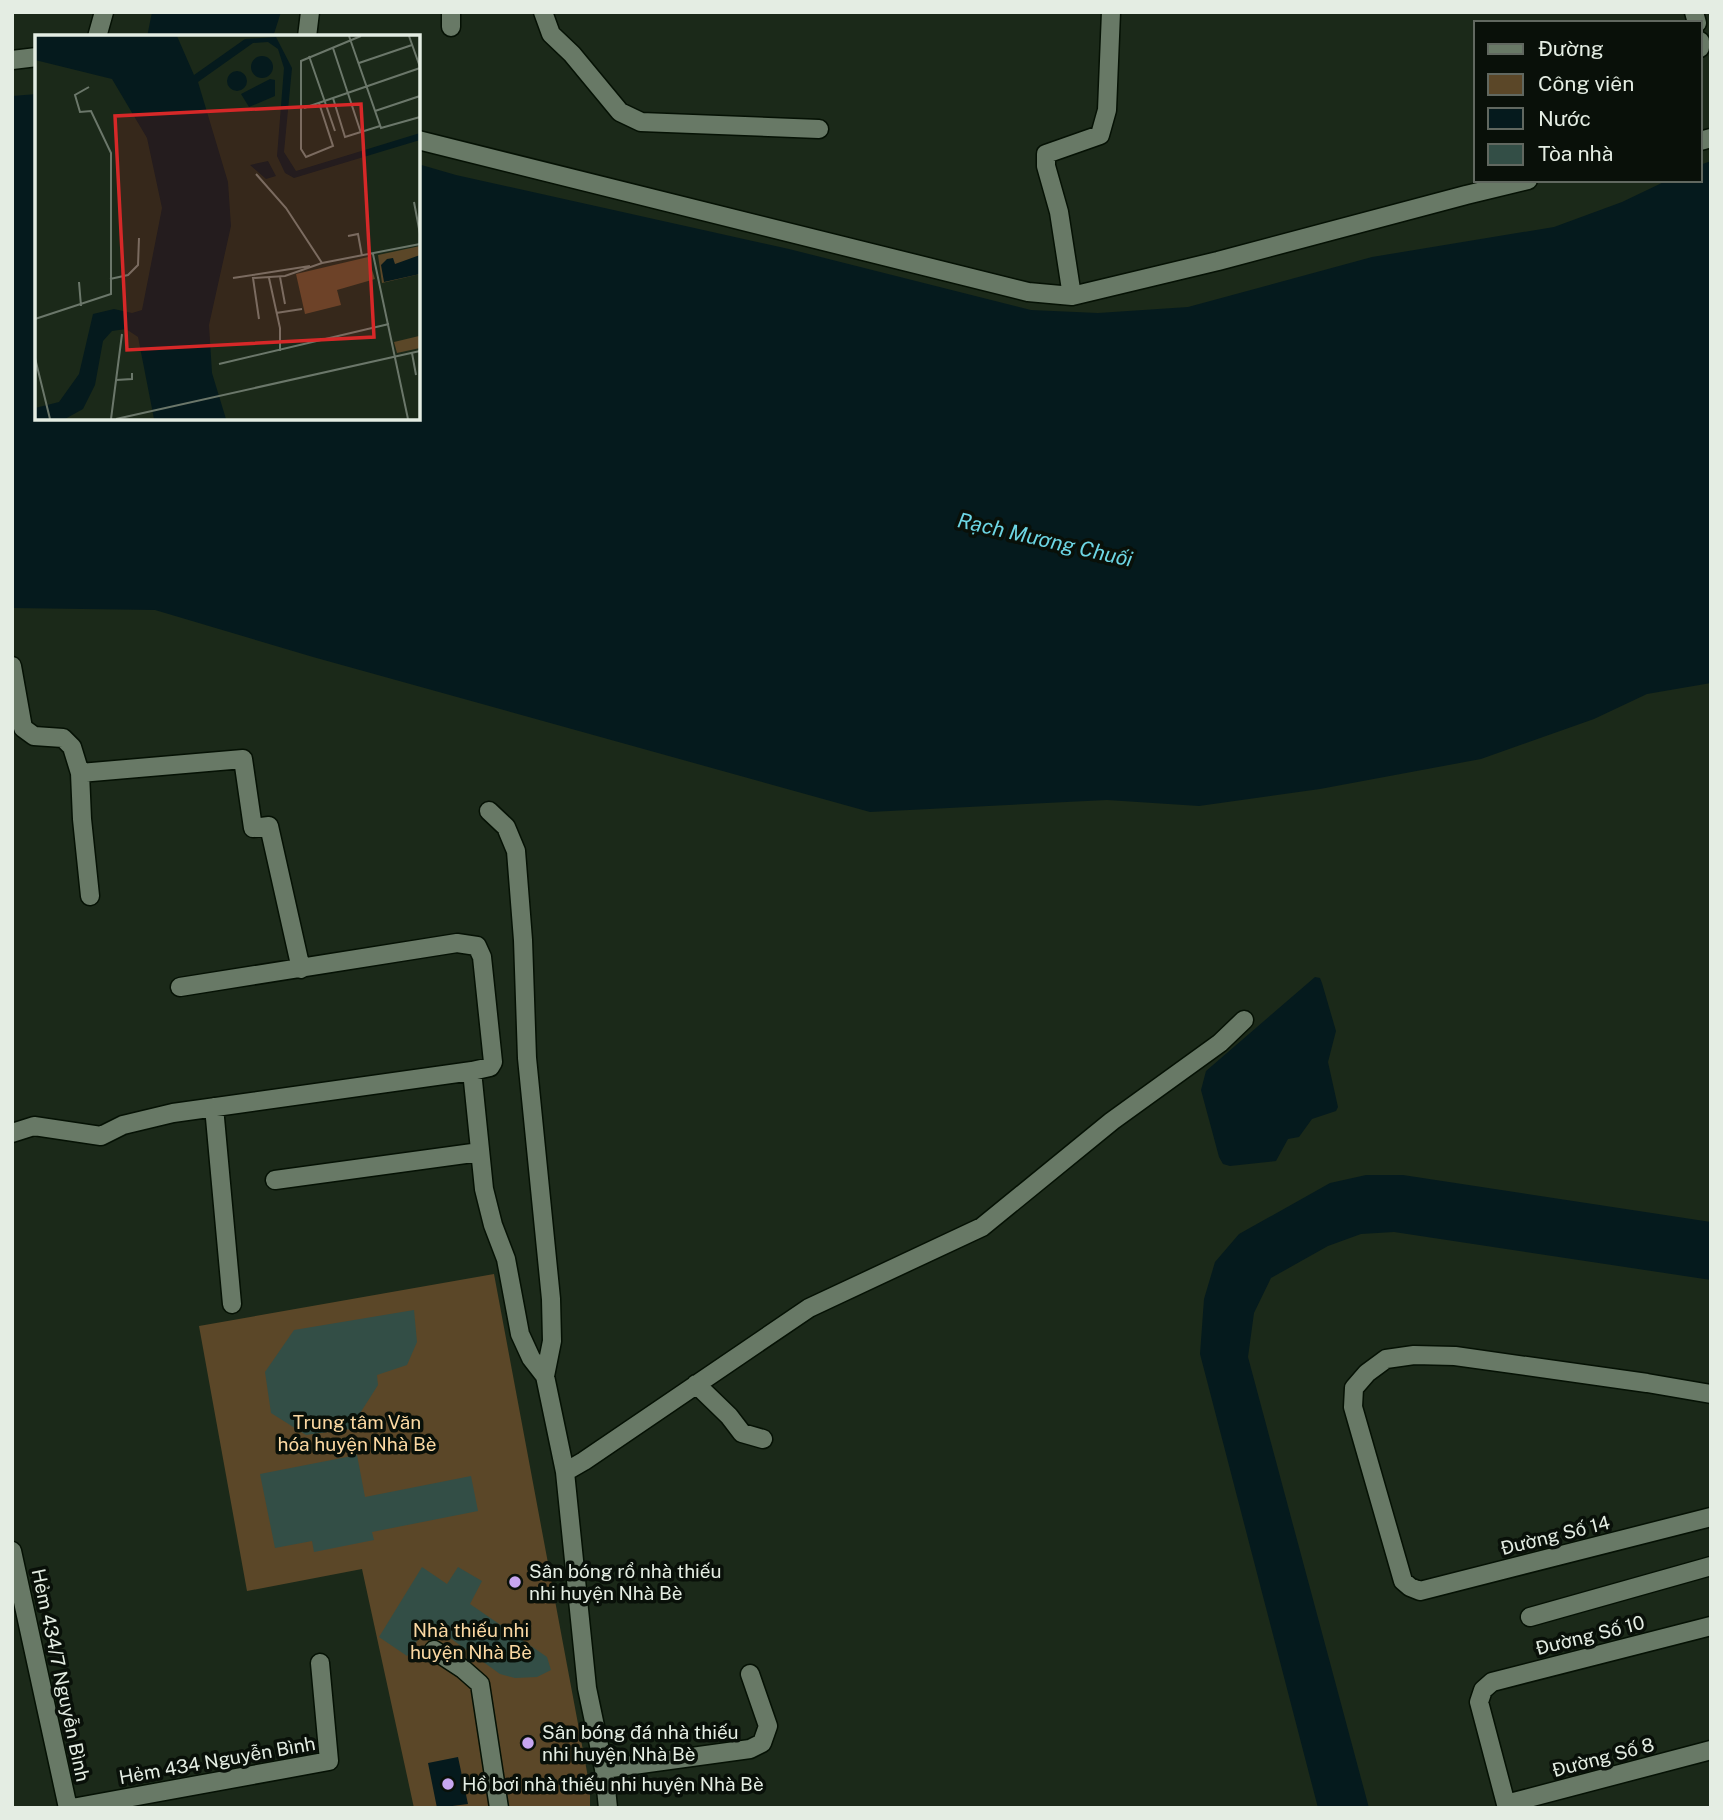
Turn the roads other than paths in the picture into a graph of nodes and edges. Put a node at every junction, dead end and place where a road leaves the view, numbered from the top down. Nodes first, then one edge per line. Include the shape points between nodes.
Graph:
1 (104, 12) edge
2 (310, 12) edge
3 (543, 12) edge
4 (1111, 12) edge
5 (98, 35) edge
6 (307, 35) edge
7 (35, 57) edge
8 (12, 60) edge
9 (819, 129) dead end
10 (420, 140) edge
11 (1520, 182) edge
12 (1072, 296) junction
13 (12, 666) edge
14 (80, 773) junction
15 (489, 811) dead end
16 (90, 896) dead end
17 (301, 969) junction
18 (180, 987) dead end
19 (1244, 1020) dead end
20 (472, 1071) junction
21 (214, 1107) junction
22 (12, 1133) edge
23 (480, 1152) junction
24 (275, 1180) dead end
25 (232, 1304) dead end
26 (545, 1376) junction
27 (696, 1384) junction
28 (1711, 1394) edge
29 (763, 1439) dead end
30 (565, 1472) junction
31 (1711, 1517) edge
32 (12, 1551) edge
33 (1711, 1566) edge
34 (1530, 1617) dead end
35 (1711, 1626) edge
36 (435, 1650) dead end
37 (320, 1663) dead end
38 (750, 1674) dead end
39 (1711, 1750) edge
40 (604, 1769) junction
41 (1506, 1806) edge
42 (70, 1808) edge
43 (499, 1808) edge
44 (608, 1808) edge

1 - 5 street
2 - 6 street
3 - 9 street via 551,34 620,113 641,122
4 - 12 street via 1107,110 1100,135 1046,154
7 - 8 street
10 - 12 street via 1028,292
11 - 12 street
13 - 14 street via 23,728 34,736 63,738 72,747
14 - 16 street
14 - 17 street via 243,759 253,828 269,826
15 - 26 street via 506,827 516,852 527,1058 551,1299 552,1341
17 - 18 street
17 - 20 street via 457,943 477,946 493,1062 491,1067
19 - 27 street via 1220,1044 1112,1121 982,1227 809,1308
20 - 21 street
20 - 23 street
21 - 22 street via 124,1125 101,1136 34,1126
21 - 25 street
23 - 24 street
23 - 26 street via 484,1189 506,1259 520,1334
26 - 30 street
27 - 29 street via 742,1433
27 - 30 street
28 - 31 street, Đường Số 14 via 1455,1356 1414,1355 1386,1359 1367,1373 1354,1388 1353,1407 1403,1581 1420,1591
30 - 40 street via 587,1688
32 - 42 street, Hẻm 434/7 Nguyễn Bình
33 - 34 street
35 - 41 street, Đường Số 10 via 1492,1682 1479,1702
36 - 43 street via 480,1684
37 - 42 street, Hẻm 434 Nguyễn Bình via 329,1761
38 - 40 street via 768,1726 762,1742 750,1749
39 - 41 street, Đường Số 8
40 - 44 street

